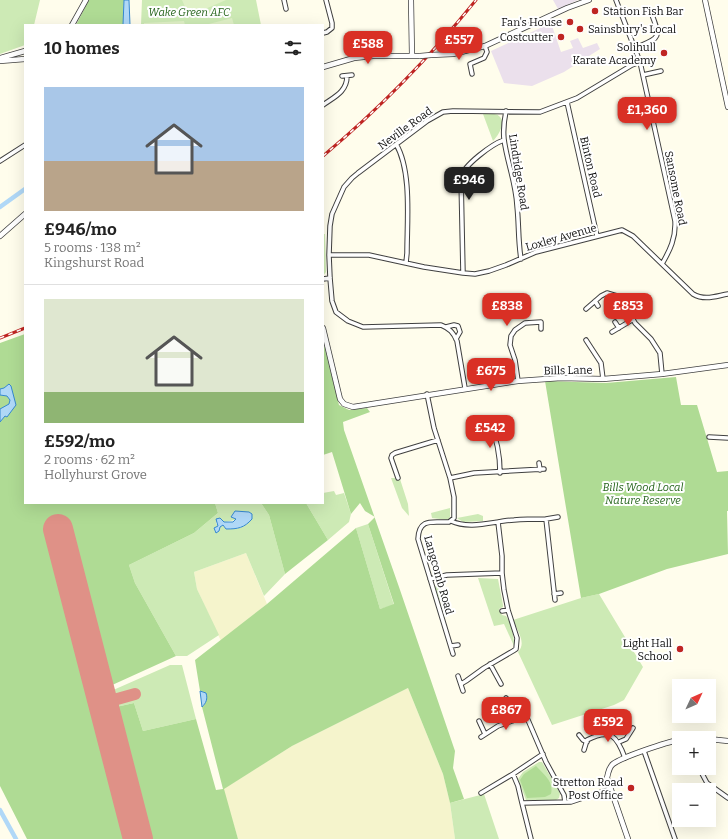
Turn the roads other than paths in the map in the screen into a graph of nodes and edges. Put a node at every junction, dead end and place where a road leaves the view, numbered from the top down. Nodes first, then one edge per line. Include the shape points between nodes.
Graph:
1 (86, 0) edge
2 (284, 0) edge
3 (326, 0) edge
4 (411, 0) edge
5 (589, 0) edge
6 (616, 0) edge
7 (705, 0) edge
8 (286, 9) dead end
9 (657, 13) dead end
10 (73, 24) edge
11 (324, 33) edge
12 (485, 46) junction
13 (635, 48) junction
14 (24, 50) edge
15 (412, 56) junction
16 (0, 58) edge
17 (24, 59) edge
18 (0, 62) edge
19 (640, 62) junction
20 (324, 67) edge
21 (661, 72) dead end
22 (472, 74) dead end
23 (352, 75) dead end
24 (643, 75) junction
25 (342, 76) dead end
26 (347, 76) junction
27 (567, 102) junction
28 (324, 104) edge
29 (728, 107) edge
30 (506, 111) junction
31 (504, 140) junction
32 (396, 144) junction
33 (24, 145) edge
34 (0, 161) edge
35 (24, 215) edge
36 (0, 236) edge
37 (597, 236) junction
38 (329, 255) junction
39 (521, 259) junction
40 (406, 263) junction
41 (662, 264) junction
42 (462, 273) junction
43 (330, 278) junction
44 (324, 279) edge
45 (728, 294) edge
46 (595, 301) junction
47 (598, 306) dead end
48 (586, 309) dead end
49 (632, 320) junction
50 (616, 322) dead end
51 (446, 327) junction
52 (619, 328) junction
53 (541, 329) dead end
54 (324, 332) edge
55 (612, 332) dead end
56 (456, 339) junction
57 (586, 340) dead end
58 (728, 365) edge
59 (662, 374) junction
60 (603, 379) junction
61 (518, 381) junction
62 (465, 388) junction
63 (427, 394) junction
64 (490, 423) dead end
65 (498, 426) dead end
66 (492, 429) junction
67 (709, 437) dead end
68 (728, 438) edge
69 (438, 440) junction
70 (539, 464) dead end
71 (544, 469) dead end
72 (540, 470) junction
73 (500, 473) junction
74 (397, 474) junction
75 (391, 476) dead end
76 (398, 478) dead end
77 (450, 478) junction
78 (558, 517) dead end
79 (546, 519) junction
80 (451, 521) junction
81 (498, 522) junction
82 (502, 573) junction
83 (430, 579) junction
84 (561, 593) dead end
85 (554, 594) junction
86 (554, 600) dead end
87 (508, 610) junction
88 (502, 611) dead end
89 (458, 645) dead end
90 (451, 646) junction
91 (453, 654) dead end
92 (490, 664) junction
93 (458, 676) dead end
94 (461, 684) junction
95 (501, 684) dead end
96 (463, 691) dead end
97 (506, 698) dead end
98 (522, 713) junction
99 (480, 721) dead end
100 (633, 728) dead end
101 (485, 734) junction
102 (579, 735) dead end
103 (481, 737) dead end
104 (716, 740) edge
105 (728, 741) edge
106 (587, 742) junction
107 (619, 742) junction
108 (672, 742) edge
109 (584, 750) dead end
110 (644, 751) junction
111 (543, 754) junction
112 (625, 758) junction
113 (513, 774) junction
114 (703, 775) edge
115 (610, 789) junction
116 (481, 792) dead end
117 (728, 798) edge
118 (565, 802) junction
119 (522, 803) junction
120 (531, 839) edge
121 (628, 839) edge
122 (675, 839) edge

1 - 10 street
2 - 8 street
3 - 11 street via 332,28
4 - 15 street
5 - 12 street
6 - 13 street, Sansome Road
7 - 29 street
9 - 13 street via 652,15 658,32 656,37
12 - 15 street, bridge via 453,54
12 - 22 street via 487,52 484,58 470,64
13 - 19 street, Sansome Road
14 - 16 street
15 - 20 street via 354,58
17 - 18 street
19 - 24 street, Sansome Road
19 - 27 street, Neville Road
21 - 24 street
23 - 26 street
24 - 41 street, Sansome Road via 675,221 674,238
25 - 26 street
26 - 28 street via 344,90
27 - 30 street, Neville Road via 540,112
27 - 37 street, Binton Road
30 - 31 street, Lindridge Road
30 - 32 street, Neville Road via 443,112
31 - 39 street, Lindridge Road via 517,206
31 - 42 street via 497,142 462,173
32 - 38 street, Neville Road via 344,187 332,214
32 - 40 street via 401,152 407,183
33 - 34 street
35 - 36 street
37 - 39 street, Loxley Avenue via 536,252
37 - 41 street, Loxley Avenue via 622,230 627,232
38 - 40 street, Loxley Avenue via 369,255
38 - 43 street, Neville Road
39 - 42 street, Loxley Avenue via 489,271
40 - 42 street, Loxley Avenue
41 - 45 street, Loxley Avenue via 700,298
43 - 44 street
43 - 51 street, Neville Road via 332,301 336,312 355,325
46 - 47 street
46 - 48 street
46 - 49 street via 607,293 617,296 625,304
49 - 52 street
49 - 59 street via 651,338 658,349
50 - 52 street
51 - 56 street, Neville Road
51 - 56 street, Neville Road via 458,326 460,332
52 - 55 street
53 - 61 street via 541,322 525,322 511,336 510,345
54 - 63 street, Bills Lane via 340,399 344,404 353,406
56 - 62 street, Neville Road
57 - 60 street via 601,363
58 - 59 street, Bills Lane
59 - 60 street, Bills Lane
60 - 61 street, Bills Lane
61 - 62 street, Bills Lane
62 - 63 street, Bills Lane
63 - 69 street
64 - 66 street
65 - 66 street
66 - 73 street
67 - 68 street
69 - 74 street via 395,453 392,458
69 - 77 street
70 - 72 street
71 - 72 street
72 - 73 street
73 - 77 street via 474,473
74 - 75 street
74 - 76 street
77 - 80 street via 454,497 454,518
78 - 79 street
79 - 81 street
79 - 85 street
80 - 81 street via 463,524
80 - 83 street, Langcomb Road via 429,522 418,532
81 - 82 street
82 - 83 street via 447,575
82 - 87 street
83 - 90 street, Langcomb Road
84 - 85 street
85 - 86 street
87 - 88 street
87 - 92 street via 517,638 516,649
89 - 90 street
90 - 91 street, Langcomb Road
92 - 94 street
92 - 95 street
93 - 94 street
94 - 96 street
97 - 98 street
98 - 101 street via 512,721
98 - 111 street via 528,720
99 - 101 street
100 - 107 street via 626,739
101 - 103 street
102 - 106 street
104 - 105 street
106 - 107 street via 601,735 615,738
106 - 109 street
107 - 112 street
108 - 110 street
110 - 112 street
110 - 122 street
111 - 113 street
111 - 118 street
112 - 115 street via 613,764 610,769 607,778
113 - 116 street
113 - 119 street
114 - 117 street via 707,783
115 - 118 street
115 - 121 street
118 - 119 street
119 - 120 street

